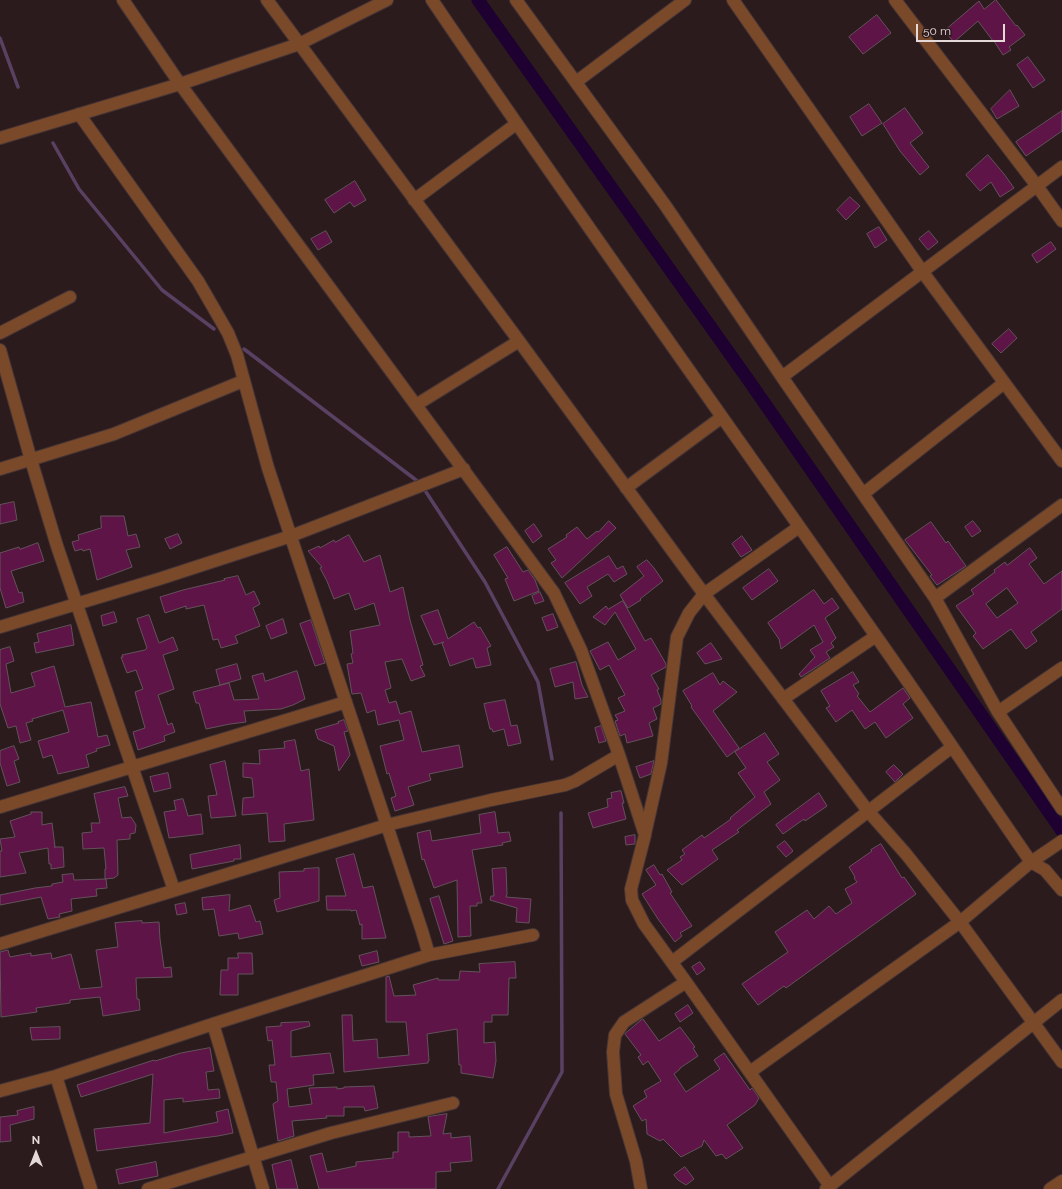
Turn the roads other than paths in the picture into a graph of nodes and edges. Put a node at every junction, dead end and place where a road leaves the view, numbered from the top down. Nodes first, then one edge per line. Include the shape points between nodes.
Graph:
1 (123, 0) edge
2 (267, 0) edge
3 (387, 0) edge
4 (432, 0) edge
5 (516, 0) edge
6 (685, 0) edge
7 (733, 0) edge
8 (895, 0) edge
9 (299, 44) junction
10 (576, 82) junction
11 (180, 84) junction
12 (79, 114) junction
13 (516, 124) junction
14 (0, 138) edge
15 (1062, 167) edge
16 (1037, 186) junction
17 (414, 200) junction
18 (1062, 221) edge
19 (922, 271) junction
20 (70, 297) dead end
21 (0, 333) edge
22 (520, 341) junction
23 (0, 350) edge
24 (782, 377) junction
25 (244, 381) junction
26 (1004, 383) junction
27 (416, 405) junction
28 (722, 417) junction
29 (31, 460) junction
30 (1062, 462) edge
31 (0, 469) edge
32 (464, 469) junction
33 (626, 488) junction
34 (863, 494) junction
35 (1062, 505) edge
36 (799, 527) junction
37 (290, 536) junction
38 (704, 594) junction
39 (935, 598) junction
40 (77, 604) junction
41 (0, 627) edge
42 (876, 636) junction
43 (1062, 668) edge
44 (783, 699) junction
45 (346, 702) junction
46 (998, 712) junction
47 (952, 747) junction
48 (620, 755) junction
49 (132, 766) junction
50 (0, 806) edge
51 (1062, 809) edge
52 (868, 811) junction
53 (387, 825) junction
54 (645, 835) junction
55 (1062, 841) edge
56 (1031, 862) junction
57 (174, 890) junction
58 (1062, 890) edge
59 (960, 922) junction
60 (533, 935) dead end
61 (0, 944) edge
62 (429, 955) junction
63 (672, 962) junction
64 (686, 982) junction
65 (1062, 1000) edge
66 (1034, 1022) junction
67 (213, 1024) junction
68 (1062, 1062) edge
69 (750, 1072) junction
70 (56, 1076) junction
71 (0, 1091) edge
72 (453, 1102) dead end
73 (253, 1157) junction
74 (1062, 1181) edge
75 (828, 1187) edge
76 (91, 1189) edge
77 (148, 1189) edge
78 (263, 1189) edge
79 (641, 1189) edge
80 (1050, 1189) edge

1 - 11 street
2 - 9 street
3 - 9 street
4 - 13 street
5 - 10 street
6 - 10 street
7 - 19 street
8 - 16 street
9 - 11 street
9 - 17 street
10 - 24 street via 665,205
11 - 12 street
11 - 27 street
12 - 14 street
12 - 25 street via 198,281 228,333
13 - 17 street
13 - 28 street
15 - 16 street
16 - 18 street
16 - 19 street
17 - 22 street
19 - 24 street
19 - 26 street
20 - 21 street
22 - 27 street
22 - 33 street
23 - 29 street
24 - 34 street
25 - 29 street via 114,434
25 - 37 street
26 - 30 street
26 - 34 street
27 - 32 street
28 - 33 street
28 - 36 street
29 - 31 street
29 - 40 street
32 - 37 street
32 - 48 street via 554,593 581,650
33 - 38 street
34 - 39 street
35 - 39 street
36 - 38 street
36 - 42 street
37 - 40 street
37 - 45 street
38 - 44 street
38 - 54 street via 688,613 677,638 661,763
39 - 46 street
40 - 41 street
40 - 49 street
42 - 44 street
42 - 47 street
43 - 46 street
44 - 52 street
45 - 49 street
45 - 53 street
46 - 51 street
47 - 52 street
47 - 56 street
48 - 53 street via 565,785
48 - 54 street
49 - 50 street
49 - 57 street
52 - 59 street
52 - 63 street
53 - 57 street
53 - 62 street
54 - 63 street via 631,889 632,900 644,924
55 - 56 street
56 - 58 street via 1045,870
56 - 59 street
57 - 61 street
59 - 66 street
59 - 69 street
60 - 62 street
62 - 67 street
63 - 64 street
64 - 69 street
64 - 79 street via 624,1022 615,1035 613,1052 616,1094 636,1161
65 - 66 street
66 - 68 street
66 - 75 street
67 - 70 street
67 - 73 street
69 - 75 street
70 - 71 street
70 - 76 street
72 - 73 street via 331,1133
73 - 77 street
73 - 78 street
74 - 80 street

